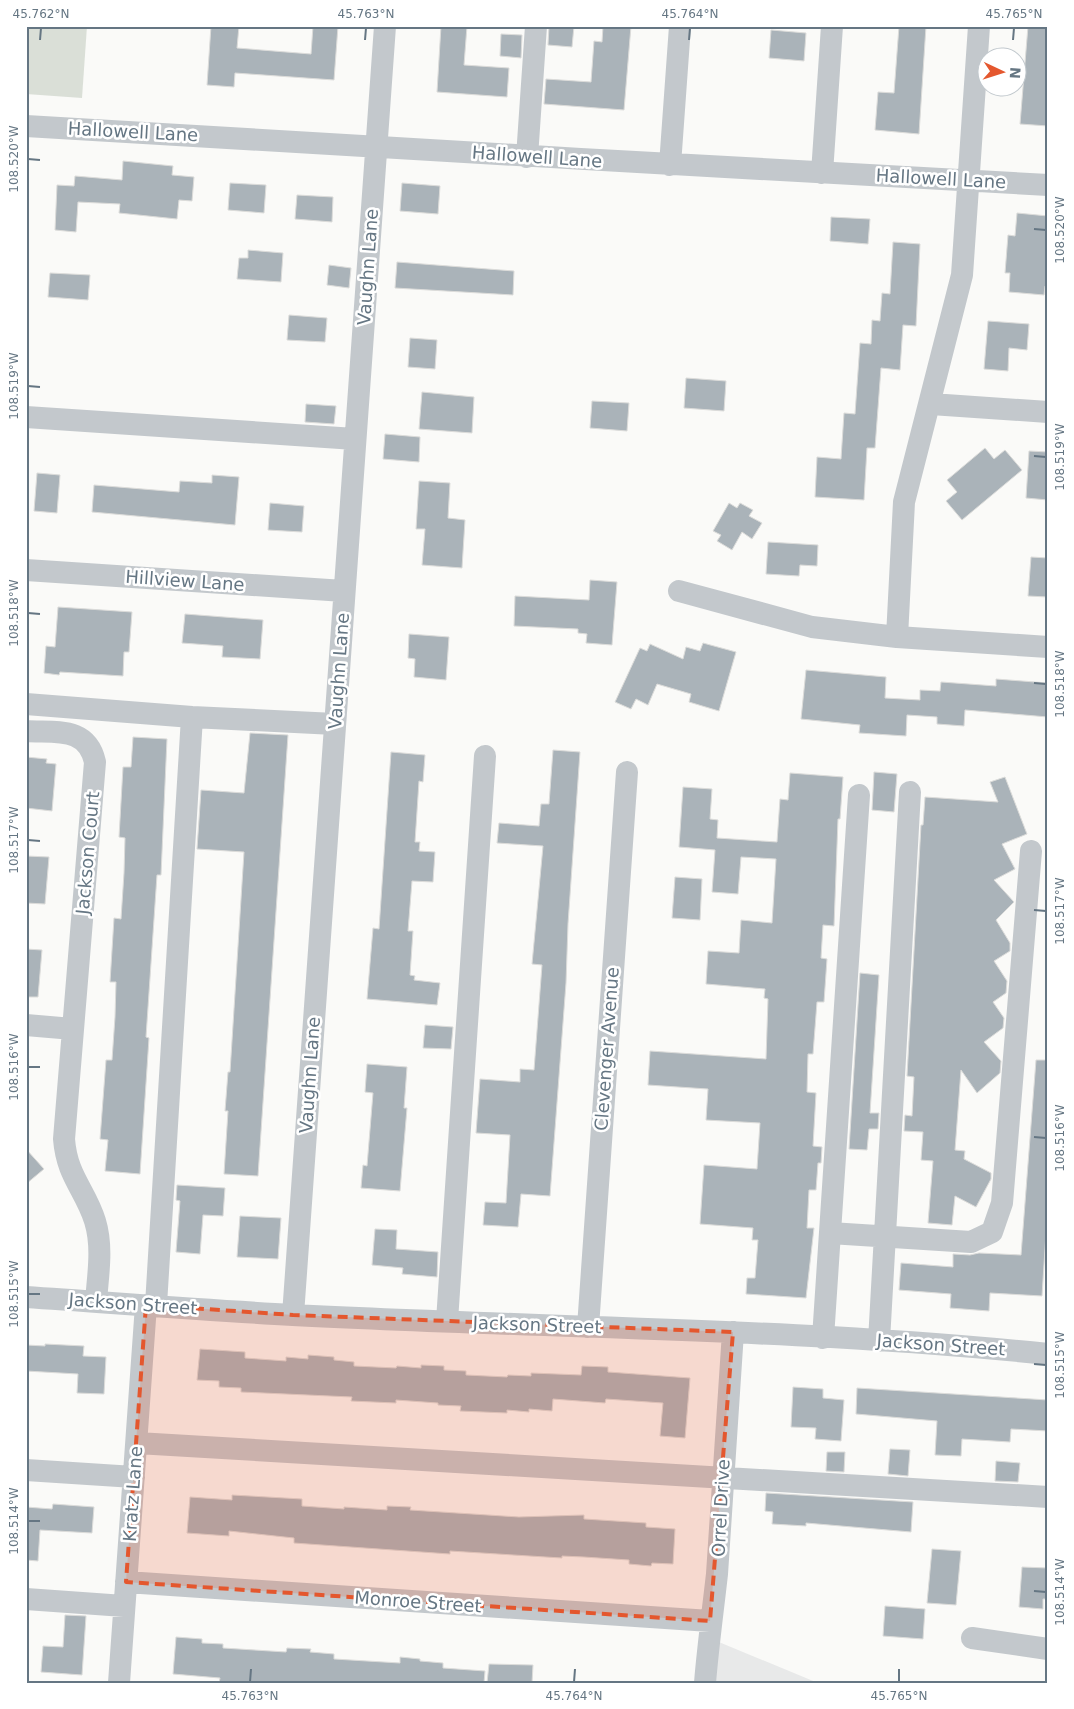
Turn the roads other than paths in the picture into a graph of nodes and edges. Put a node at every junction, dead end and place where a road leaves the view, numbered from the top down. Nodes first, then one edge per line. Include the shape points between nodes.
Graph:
1 (385, 26) edge
2 (536, 26) edge
3 (680, 26) edge
4 (832, 26) edge
5 (979, 26) edge
6 (26, 126) edge
7 (377, 146) junction
8 (527, 157) junction
9 (670, 165) junction
10 (822, 173) junction
11 (967, 181) junction
12 (1048, 185) edge
13 (931, 404) junction
14 (1048, 412) edge
15 (26, 417) edge
16 (355, 439) junction
17 (26, 570) edge
18 (344, 591) junction
19 (679, 591) dead end
20 (897, 637) junction
21 (1048, 647) edge
22 (26, 704) edge
23 (192, 717) junction
24 (335, 724) junction
25 (26, 731) edge
26 (485, 756) dead end
27 (627, 772) dead end
28 (910, 792) dead end
29 (859, 795) dead end
30 (1030, 851) dead end
31 (26, 1025) edge
32 (73, 1029) junction
33 (830, 1233) junction
34 (885, 1236) junction
35 (26, 1297) edge
36 (96, 1301) junction
37 (151, 1305) junction
38 (293, 1315) junction
39 (447, 1321) junction
40 (588, 1327) junction
41 (733, 1332) junction
42 (823, 1338) junction
43 (878, 1341) junction
44 (1048, 1354) edge
45 (137, 1443) junction
46 (26, 1470) edge
47 (134, 1477) junction
48 (722, 1480) junction
49 (1048, 1498) edge
50 (126, 1582) junction
51 (26, 1599) edge
52 (124, 1606) junction
53 (710, 1621) junction
54 (972, 1638) dead end
55 (1048, 1649) edge
56 (119, 1683) edge
57 (704, 1683) edge

1 - 7 street, Vaughn Lane
2 - 8 street
3 - 9 street
4 - 10 street
5 - 11 street
6 - 7 street, Hallowell Lane
7 - 8 street, Hallowell Lane
7 - 16 street, Vaughn Lane
8 - 9 street, Hallowell Lane
9 - 10 street, Hallowell Lane
10 - 11 street, Hallowell Lane
11 - 12 street, Hallowell Lane
11 - 13 street via 962,275
13 - 14 street
13 - 20 street via 904,502
15 - 16 street
16 - 18 street, Vaughn Lane
17 - 18 street, Hillview Lane
18 - 24 street, Vaughn Lane
19 - 20 street via 812,627
20 - 21 street
22 - 23 street
23 - 24 street
23 - 37 street, Kratz Lane
24 - 38 street, Vaughn Lane
25 - 32 street, Jackson Court via 75,734 90,745 95,762
26 - 39 street
27 - 40 street, Clevenger Avenue
28 - 34 street
29 - 33 street
30 - 34 street via 1002,1203 992,1232 971,1242
31 - 32 street
32 - 36 street, Jackson Court via 64,1139 66,1160 95,1222 100,1252
33 - 34 street
33 - 42 street
34 - 43 street
35 - 36 street, Jackson Street
36 - 37 street, Jackson Street
37 - 38 street, Jackson Street
37 - 45 street, Kratz Lane
38 - 39 street, Jackson Street
39 - 40 street, Jackson Street
40 - 41 street, Jackson Street
41 - 42 street, Jackson Street
41 - 48 street, Orrel Drive
42 - 43 street, Jackson Street
43 - 44 street, Jackson Street
45 - 47 street, Kratz Lane
45 - 48 street
46 - 47 street
47 - 50 street, Kratz Lane
48 - 49 street via 990,1492
48 - 53 street, Orrel Drive via 717,1574
50 - 52 street, Kratz Lane
50 - 53 street, Monroe Street
51 - 52 street
52 - 56 street, Kratz Lane
53 - 57 street, Orrel Drive
54 - 55 street

